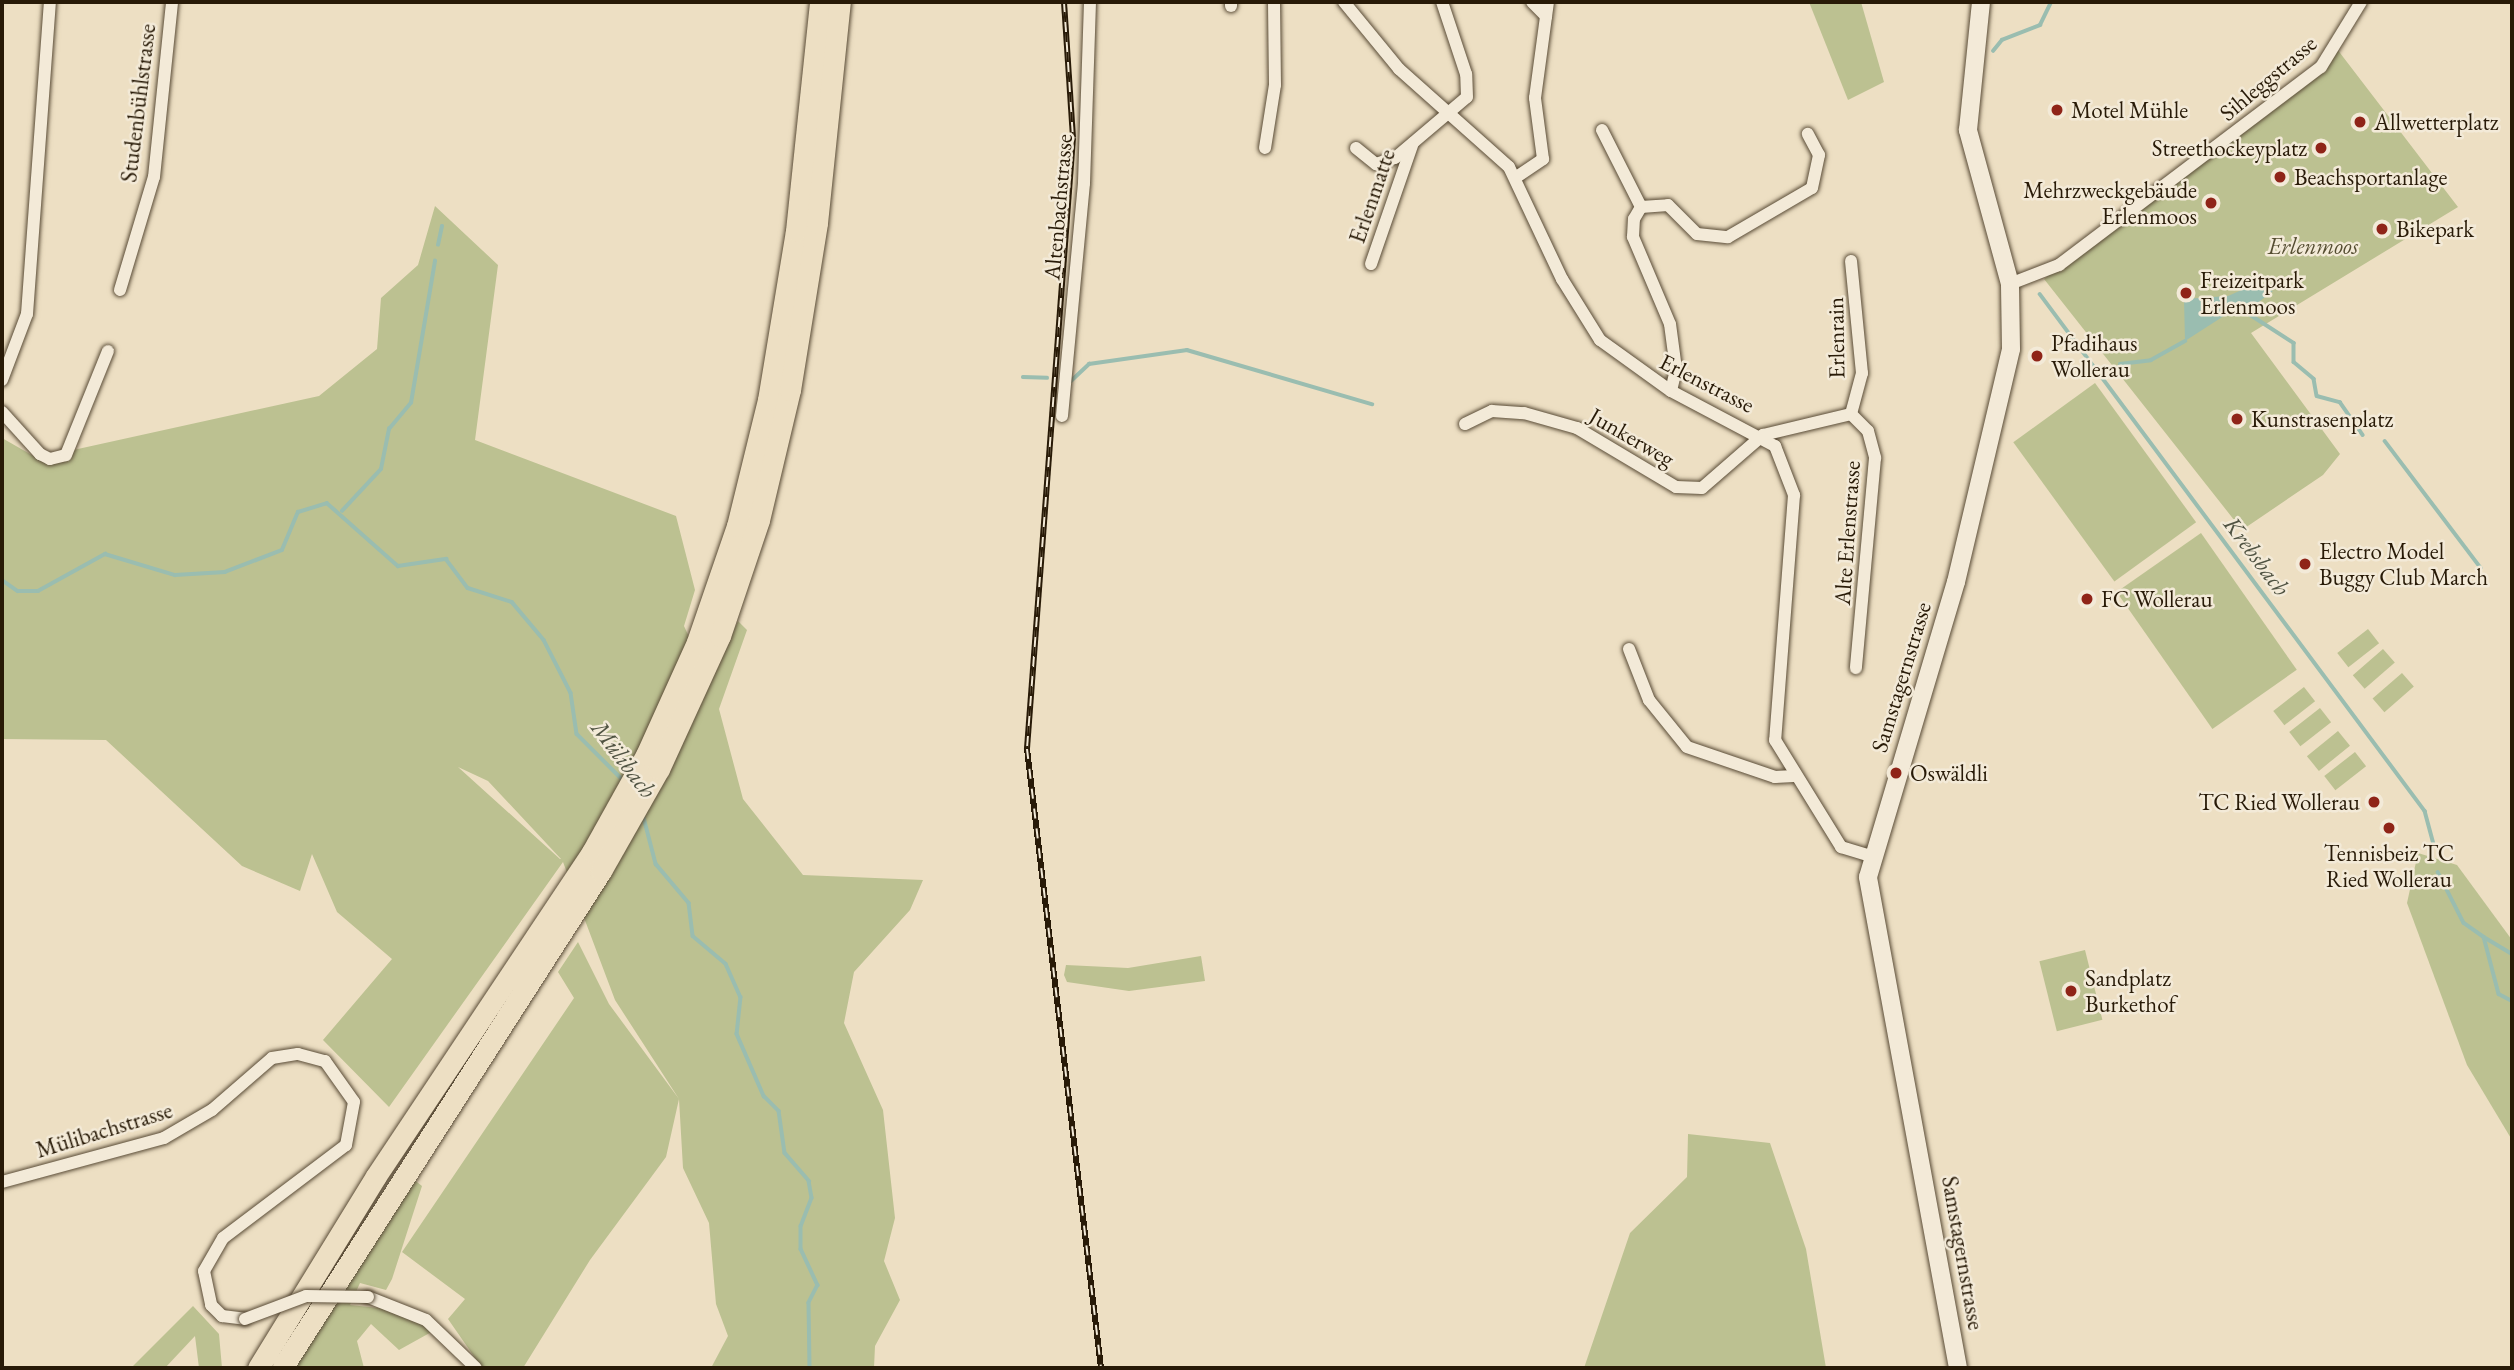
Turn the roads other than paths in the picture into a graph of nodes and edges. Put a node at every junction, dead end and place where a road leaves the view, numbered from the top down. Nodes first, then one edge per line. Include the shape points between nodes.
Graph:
1 (50, 2) edge
2 (172, 2) edge
3 (820, 2) edge
4 (840, 2) edge
5 (1090, 2) edge
6 (1274, 2) edge
7 (1343, 2) edge
8 (1442, 2) edge
9 (1532, 2) edge
10 (1548, 2) edge
11 (1981, 2) edge
12 (2361, 2) edge
13 (1546, 16) junction
14 (1447, 114) junction
15 (1602, 130) dead end
16 (1808, 134) dead end
17 (1413, 143) junction
18 (1265, 148) dead end
19 (1356, 148) dead end
20 (1515, 178) junction
21 (1641, 208) junction
22 (1851, 261) dead end
23 (1371, 264) dead end
24 (2010, 284) junction
25 (120, 290) dead end
26 (108, 351) dead end
27 (2, 380) edge
28 (1671, 391) junction
29 (2, 412) edge
30 (1851, 414) junction
31 (1062, 416) dead end
32 (1465, 424) dead end
33 (1763, 435) junction
34 (1629, 649) dead end
35 (1856, 668) dead end
36 (691, 680) junction
37 (1794, 776) junction
38 (1871, 856) junction
39 (575, 896) junction
40 (2, 1182) edge
41 (258, 1368) edge
42 (282, 1368) edge
43 (476, 1368) edge
44 (1958, 1368) edge

1 - 27 street via 27,314
2 - 25 street, Studenbühlstrasse via 154,177
3 - 36 highway via 796,231 768,400 737,526
4 - 36 highway via 817,223 790,390 750,553
5 - 31 street, Altenbachstrasse via 1084,183
6 - 18 street via 1275,85
7 - 14 street, Erlenstrasse
8 - 14 street, Erlenmatte via 1469,87 1467,97
9 - 13 street
10 - 13 street
11 - 24 street, Samstagernstrasse via 1968,130
12 - 24 street, Sihleggstrasse via 2321,67 2059,265
13 - 20 street via 1535,98 1543,159
14 - 17 street, Erlenmatte
14 - 20 street, Erlenstrasse via 1494,150
15 - 21 street
16 - 21 street via 1819,155 1812,188 1728,237 1697,234 1668,205
17 - 19 street, Erlenmatte via 1376,163
17 - 23 street, Erlenmatte
20 - 28 street, Erlenstrasse via 1562,279 1600,340
21 - 28 street via 1633,237 1670,324 1676,369
22 - 30 street, Erlenrain via 1862,373
24 - 38 street, Samstagernstrasse via 2013,322 2004,391 1940,637
26 - 29 street via 66,455 50,459 40,454
28 - 33 street, Erlenstrasse
30 - 33 street
30 - 35 street, Alte Erlenstrasse via 1868,431 1875,458
32 - 33 street, Junkerweg via 1492,411 1564,424 1676,487 1690,488 1719,479
33 - 37 street, Erlenstrasse via 1789,469 1794,495 1773,722 1779,753
34 - 37 street via 1650,700 1687,747 1775,777
36 - 39 highway via 649,789
37 - 38 street, Erlenstrasse via 1841,847
38 - 44 street, Samstagernstrasse via 1869,911 1932,1206
39 - 41 highway via 376,1176
39 - 42 highway
40 - 43 street, Mülibachstrasse, bridge via 164,1138 212,1110 272,1058 298,1054 325,1061 354,1102 346,1146 223,1238 204,1270 211,1305 222,1316 245,1319 306,1296 368,1297 426,1320

